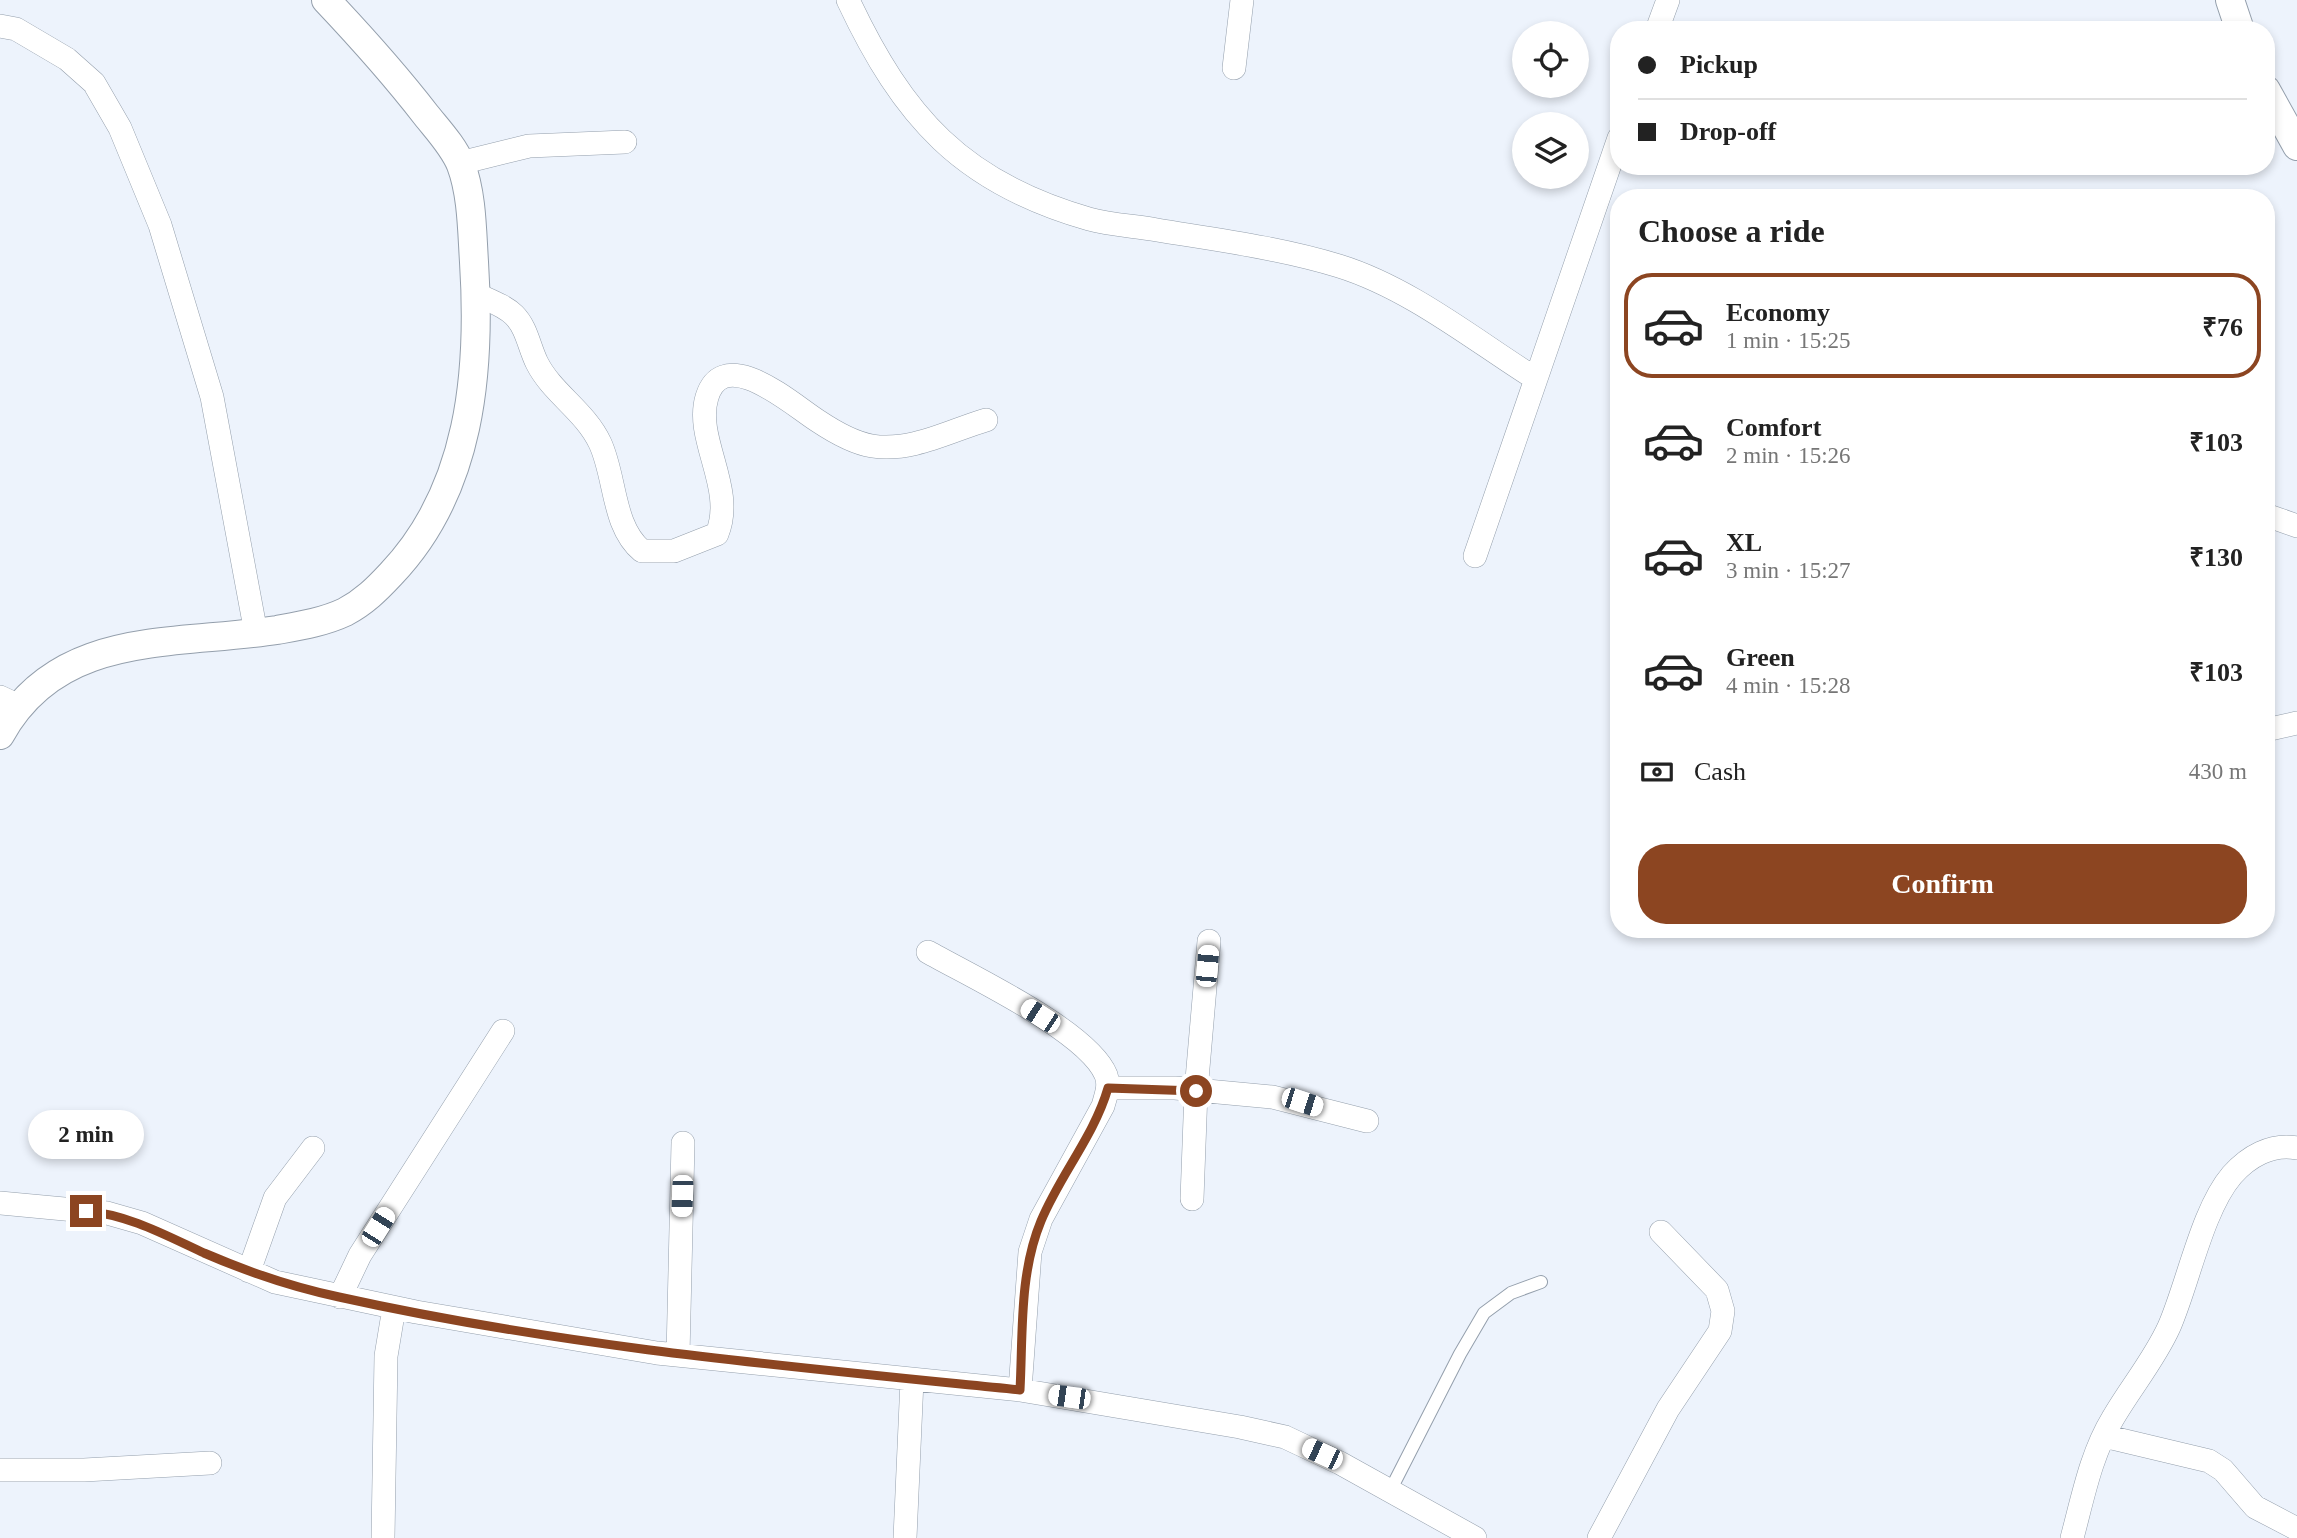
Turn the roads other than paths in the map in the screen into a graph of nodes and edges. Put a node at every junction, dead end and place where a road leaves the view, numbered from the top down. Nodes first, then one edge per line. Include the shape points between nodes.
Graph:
1 (326, 0) edge
2 (848, 0) edge
3 (1242, 0) edge
4 (1668, 0) edge
5 (2231, 0) edge
6 (1660, 21) edge
7 (2237, 21) edge
8 (0, 26) edge
9 (1234, 68) dead end
10 (2275, 106) edge
11 (625, 142) dead end
12 (2297, 146) edge
13 (460, 163) junction
14 (1610, 164) edge
15 (476, 294) junction
16 (1536, 379) junction
17 (986, 420) dead end
18 (2275, 518) edge
19 (2297, 526) edge
20 (1475, 556) dead end
21 (256, 633) junction
22 (10, 701) edge
23 (2297, 723) edge
24 (2275, 728) edge
25 (0, 735) edge
26 (1209, 941) dead end
27 (928, 952) dead end
28 (503, 1031) dead end
29 (1108, 1088) junction
30 (1196, 1091) junction
31 (1367, 1121) dead end
32 (683, 1143) dead end
33 (313, 1148) dead end
34 (2297, 1148) edge
35 (1192, 1199) dead end
36 (0, 1203) edge
37 (1661, 1232) dead end
38 (249, 1271) junction
39 (1541, 1282) dead end
40 (340, 1297) junction
41 (394, 1308) junction
42 (678, 1355) junction
43 (912, 1380) junction
44 (1020, 1390) junction
45 (2104, 1436) junction
46 (210, 1463) dead end
47 (0, 1470) edge
48 (1390, 1491) junction
49 (2297, 1529) edge
50 (383, 1538) edge
51 (905, 1538) edge
52 (1475, 1538) edge
53 (1599, 1538) edge
54 (2072, 1538) edge

1 - 13 street via 388,67
2 - 16 street via 907,104 954,154 1007,189 1090,219 1267,248 1340,267 1389,286
3 - 9 street
4 - 6 street
5 - 7 street
8 - 21 street via 16,29 67,59 94,83 120,128 160,225 212,397
10 - 12 street
11 - 13 street via 529,146
13 - 15 street via 468,197
14 - 16 street
15 - 17 street via 514,315 544,374 590,424 611,473 622,524 629,541 642,551 674,551 717,534 723,510 705,405 708,394 726,377 759,381 818,422 872,446 935,439
15 - 21 street via 468,422 454,471 430,524 402,562 361,602 304,625
16 - 20 street
18 - 19 street
21 - 22 street via 164,641 97,654 63,668
22 - 25 street
23 - 24 street
26 - 30 street
27 - 29 street via 1063,1031 1102,1067
28 - 40 street via 360,1255
29 - 30 street
29 - 44 street via 1097,1118 1041,1219 1030,1252
30 - 31 street via 1292,1100
30 - 35 street
32 - 42 street
33 - 38 street via 275,1198
34 - 45 street via 2266,1150 2247,1160 2230,1178 2204,1229 2169,1328
36 - 38 street via 107,1213 142,1223
37 - 53 street via 1717,1290 1723,1311 1720,1331 1668,1409
38 - 40 street
39 - 48 lane via 1511,1293 1484,1313
40 - 41 street
41 - 42 street
41 - 50 street via 387,1356
42 - 43 street
43 - 44 street
43 - 51 street
44 - 48 street via 1142,1408 1285,1437
45 - 49 street via 2209,1461 2223,1470 2255,1507
45 - 54 street
46 - 47 street
48 - 52 street

